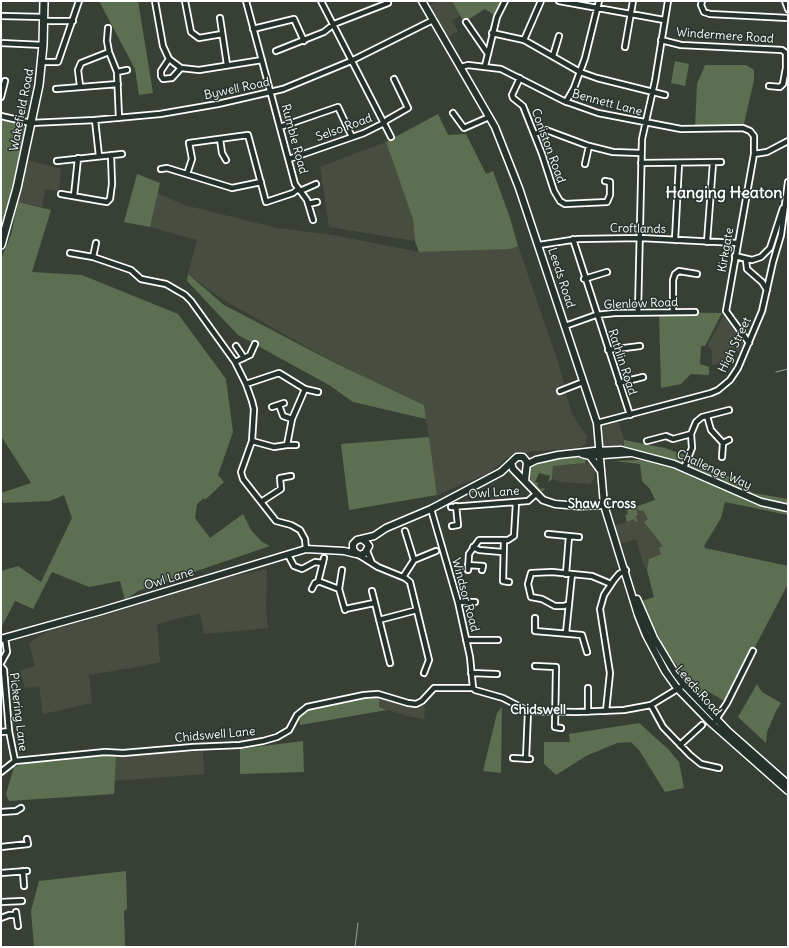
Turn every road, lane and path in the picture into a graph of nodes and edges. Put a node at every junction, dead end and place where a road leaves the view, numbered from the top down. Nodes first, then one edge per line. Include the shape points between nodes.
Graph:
1 (44, 1) edge
2 (79, 1) edge
3 (155, 1) edge
4 (185, 1) edge
5 (246, 1) edge
6 (321, 1) edge
7 (422, 1) edge
8 (504, 1) edge
9 (541, 1) edge
10 (561, 1) edge
11 (599, 1) edge
12 (633, 1) edge
13 (668, 1) edge
14 (702, 1) edge
15 (785, 1) edge
16 (388, 3) dead end
17 (598, 8) junction
18 (788, 9) edge
19 (631, 14) junction
20 (1, 16) edge
21 (220, 18) dead end
22 (788, 18) edge
23 (46, 19) junction
24 (433, 20) junction
25 (664, 20) junction
26 (73, 21) junction
27 (466, 22) dead end
28 (334, 24) junction
29 (108, 28) dead end
30 (253, 29) junction
31 (492, 33) junction
32 (222, 34) junction
33 (559, 36) dead end
34 (524, 40) junction
35 (661, 40) junction
36 (304, 41) junction
37 (1, 43) edge
38 (43, 44) junction
39 (626, 47) dead end
40 (276, 51) dead end
41 (109, 52) junction
42 (787, 52) edge
43 (488, 54) junction
44 (553, 56) junction
45 (169, 59) junction
46 (262, 60) junction
47 (351, 61) junction
48 (42, 62) junction
49 (227, 65) junction
50 (486, 66) junction
51 (461, 67) junction
52 (181, 68) junction
53 (127, 70) dead end
54 (117, 72) junction
55 (580, 72) junction
56 (520, 78) junction
57 (394, 79) dead end
58 (5, 81) dead end
59 (118, 84) junction
60 (80, 86) junction
61 (769, 86) dead end
62 (56, 89) dead end
63 (270, 92) junction
64 (653, 92) junction
65 (665, 95) dead end
66 (1, 97) edge
67 (566, 102) junction
68 (453, 113) dead end
69 (1, 116) edge
70 (489, 117) junction
71 (119, 118) junction
72 (95, 120) junction
73 (31, 123) junction
74 (384, 123) junction
75 (645, 123) junction
76 (280, 126) junction
77 (535, 134) junction
78 (754, 136) joint
79 (352, 137) junction
80 (391, 137) dead end
81 (220, 138) junction
82 (788, 140) edge
83 (589, 146) junction
84 (641, 153) junction
85 (122, 154) dead end
86 (754, 154) junction
87 (111, 155) junction
88 (99, 156) junction
89 (78, 158) junction
90 (289, 158) junction
91 (226, 160) dead end
92 (57, 161) dead end
93 (721, 162) dead end
94 (642, 163) junction
95 (680, 163) junction
96 (713, 163) junction
97 (584, 164) dead end
98 (161, 169) dead end
99 (187, 174) junction
100 (605, 181) dead end
101 (261, 182) junction
102 (788, 182) edge
103 (316, 184) dead end
104 (299, 190) junction
105 (61, 194) dead end
106 (74, 196) junction
107 (786, 196) junction
108 (317, 202) dead end
109 (308, 204) junction
110 (313, 220) dead end
111 (641, 238) junction
112 (572, 239) junction
113 (675, 240) junction
114 (707, 242) junction
115 (96, 243) dead end
116 (737, 243) junction
117 (538, 244) junction
118 (1, 245) edge
119 (70, 253) dead end
120 (735, 256) junction
121 (93, 257) junction
122 (746, 260) junction
123 (607, 272) dead end
124 (697, 274) dead end
125 (584, 279) junction
126 (767, 290) junction
127 (638, 312) junction
128 (673, 312) junction
129 (695, 312) dead end
130 (596, 315) junction
131 (565, 326) junction
132 (749, 343) junction
133 (255, 344) dead end
134 (236, 346) dead end
135 (640, 346) dead end
136 (608, 350) junction
137 (244, 358) junction
138 (235, 362) junction
139 (643, 377) dead end
140 (584, 382) junction
141 (619, 383) junction
142 (246, 384) junction
143 (305, 389) junction
144 (560, 390) dead end
145 (318, 392) dead end
146 (272, 407) dead end
147 (729, 410) dead end
148 (630, 415) junction
149 (707, 416) junction
150 (292, 419) junction
151 (597, 423) junction
152 (691, 434) junction
153 (729, 440) dead end
154 (252, 441) junction
155 (647, 441) dead end
156 (723, 442) junction
157 (287, 445) junction
158 (296, 445) dead end
159 (601, 453) junction
160 (582, 454) junction
161 (590, 456) junction
162 (722, 457) dead end
163 (526, 465) junction
164 (514, 468) junction
165 (684, 468) junction
166 (601, 471) junction
167 (291, 476) dead end
168 (525, 481) junction
169 (536, 494) junction
170 (261, 502) junction
171 (516, 503) junction
172 (595, 505) junction
173 (604, 505) junction
174 (788, 508) edge
175 (431, 509) junction
176 (607, 514) junction
177 (452, 526) dead end
178 (404, 531) dead end
179 (548, 534) dead end
180 (374, 536) junction
181 (569, 536) junction
182 (579, 537) dead end
183 (362, 539) junction
184 (504, 540) junction
185 (353, 547) junction
186 (473, 547) junction
187 (368, 548) junction
188 (306, 549) junction
189 (344, 551) junction
190 (436, 551) dead end
191 (502, 552) junction
192 (358, 554) junction
193 (288, 555) junction
194 (414, 560) junction
195 (372, 563) junction
196 (342, 570) dead end
197 (482, 570) dead end
198 (626, 570) junction
199 (566, 574) junction
200 (572, 574) junction
201 (403, 577) junction
202 (628, 579) junction
203 (318, 581) junction
204 (509, 582) dead end
205 (611, 584) junction
206 (312, 589) dead end
207 (339, 589) junction
208 (372, 591) dead end
209 (458, 602) junction
210 (475, 602) dead end
211 (374, 603) junction
212 (569, 604) junction
213 (417, 610) junction
214 (535, 618) dead end
215 (379, 620) junction
216 (566, 633) junction
217 (3, 639) edge
218 (466, 640) junction
219 (498, 640) dead end
220 (753, 651) dead end
221 (587, 652) dead end
222 (1, 663) edge
223 (390, 663) dead end
224 (1, 666) edge
225 (535, 666) dead end
226 (424, 673) dead end
227 (471, 673) junction
228 (497, 674) dead end
229 (684, 685) junction
230 (473, 688) junction
231 (588, 688) dead end
232 (677, 688) junction
233 (650, 705) junction
234 (528, 711) junction
235 (606, 711) junction
236 (556, 712) junction
237 (588, 712) junction
238 (715, 722) junction
239 (702, 725) dead end
240 (561, 728) dead end
241 (9, 731) junction
242 (1, 732) edge
243 (680, 745) junction
244 (513, 758) dead end
245 (15, 761) junction
246 (719, 768) dead end
247 (1, 772) edge
248 (788, 784) edge
249 (788, 791) edge
250 (21, 808) dead end
251 (1, 812) edge
252 (27, 839) dead end
253 (1, 847) edge
254 (1, 873) edge
255 (24, 886) dead end
256 (22, 901) dead end
257 (1, 902) edge
258 (1, 918) edge
259 (18, 926) dead end

1 - 23 highway, Wakefield Road
2 - 26 street
3 - 45 street via 163,46
4 - 32 street via 191,32 198,38
5 - 30 street, Rumble Road
6 - 28 street
7 - 24 main road, Leeds Road
8 - 31 street
9 - 34 street
10 - 17 street
11 - 17 street
12 - 19 street
13 - 25 street
14 - 22 street via 704,12 710,14
15 - 18 street
16 - 28 street
17 - 19 street
17 - 55 street
19 - 25 street
19 - 39 street
20 - 23 street
21 - 32 street
23 - 26 street
23 - 38 highway, Wakefield Road
24 - 47 street, Bywell Road
24 - 51 main road, Leeds Road
25 - 35 street
26 - 48 street via 58,62
27 - 43 street
28 - 36 street via 324,32
28 - 47 street
29 - 41 street
30 - 36 street via 294,19
30 - 46 street, Rumble Road
31 - 34 street
31 - 43 street
32 - 49 street
33 - 44 street
34 - 44 street
35 - 42 street, Windermere Road via 681,44
35 - 64 street
36 - 40 street
37 - 38 street
38 - 48 highway, Wakefield Road
41 - 54 street
41 - 60 street via 81,63 78,70
42 - 61 street via 783,84 780,87
43 - 50 street
44 - 55 street
45 - 52 street
45 - 52 street via 162,71 163,79 172,78
46 - 49 street
46 - 63 street, Rumble Road
47 - 63 street, Bywell Road
47 - 74 street
48 - 73 highway, Wakefield Road
49 - 52 street via 199,70
50 - 51 street, Bennett Lane
50 - 56 street, Bennett Lane via 501,69
51 - 70 main road, Leeds Road
53 - 54 street
54 - 59 street
55 - 64 street
55 - 67 street
56 - 67 street, Bennett Lane
56 - 77 street, Coniston Road via 512,94 513,98 523,106
57 - 74 street, Selso Road via 408,108
58 - 66 street
59 - 60 street
59 - 71 street
60 - 62 street
63 - 71 street, Bywell Road via 160,114
63 - 76 street, Rumble Road
64 - 65 street
64 - 75 street
67 - 75 street, Bennett Lane via 598,113
68 - 70 street via 464,128
69 - 73 street, Bywell Road
70 - 117 main road, Leeds Road via 519,188
71 - 72 street, Bywell Road
72 - 73 street, Bywell Road
72 - 88 street
73 - 118 highway, Wakefield Road via 10,218
74 - 79 street, Selso Road
74 - 80 street
75 - 78 street, Bennett Lane via 681,129 743,128
75 - 84 street
76 - 79 street via 338,107
76 - 90 street, Rumble Road
77 - 83 street via 546,130
77 - 100 street, Coniston Road via 554,191 560,201 565,204 607,202 610,182
78 - 86 street, Kirkgate
79 - 90 street, Selso Road
81 - 91 street
81 - 99 street via 189,143 192,159
81 - 101 street via 248,135
82 - 86 street via 767,152
83 - 84 street via 613,152
83 - 97 street
84 - 94 street
85 - 87 street
86 - 116 street, Kirkgate
87 - 88 street
87 - 106 street via 110,199 105,202
88 - 89 street
89 - 92 street
89 - 106 street
90 - 104 street, Rumble Road
93 - 96 street
94 - 95 street
94 - 111 street
95 - 96 street
95 - 113 street
96 - 114 street
98 - 99 street via 168,168
99 - 101 street via 232,188
101 - 104 street via 266,202
102 - 107 street, High Street
103 - 104 street, Rumble Road
104 - 109 street, Rumble Road
105 - 106 street
107 - 122 street via 770,248 761,257
107 - 126 street, High Street via 781,235
108 - 109 street
109 - 110 street, Rumble Road
111 - 112 street, Croftlands
111 - 113 street, Croftlands
111 - 127 street
112 - 117 street, Croftlands
112 - 125 street, Rathlin Road
113 - 114 street, Croftlands
114 - 116 street, Croftlands
115 - 121 street
116 - 120 street, Kirkgate
117 - 131 main road, Leeds Road
119 - 121 street
120 - 122 street
120 - 132 street, Kirkgate via 726,311
121 - 138 street via 131,270 144,280 166,284 185,295
122 - 126 street via 747,269
123 - 125 street
124 - 128 street via 679,271 675,274
125 - 130 street, Rathlin Road
126 - 132 street, High Street via 762,311
127 - 128 street, Glenlow Road
127 - 130 street, Glenlow Road
128 - 129 street, Glenlow Road
130 - 131 street, Glenlow Road
130 - 136 street, Rathlin Road
131 - 140 main road, Leeds Road
132 - 148 street, High Street via 733,376 718,390
133 - 137 street via 250,355
134 - 137 street
135 - 136 street
136 - 141 street, Rathlin Road
137 - 138 street
138 - 142 street
139 - 141 street
140 - 144 street
140 - 151 main road, Leeds Road
141 - 148 street, Rathlin Road
142 - 143 street via 279,373
142 - 154 street via 254,409
143 - 145 street
143 - 150 street
146 - 150 street via 282,404 283,416
147 - 149 street
148 - 151 street, High Street
149 - 152 street via 696,422
149 - 156 street via 711,430
150 - 157 street
151 - 159 main road, Leeds Road
152 - 155 street
152 - 165 street via 692,448
153 - 156 street
154 - 157 street via 274,447
154 - 170 street via 241,476
156 - 162 street
157 - 158 street
159 - 160 main road
159 - 161 main road
159 - 165 main road, Challenge Way via 640,454
159 - 166 main road, Leeds Road
160 - 161 main road
160 - 163 main road via 558,455
161 - 166 main road
163 - 164 main road
163 - 164 main road via 521,456 517,457
163 - 168 main road, Owl Lane
164 - 168 main road, Owl Lane
164 - 175 main road, Owl Lane via 501,472
165 - 174 main road, Challenge Way via 761,502
166 - 173 main road, Leeds Road
167 - 170 street via 280,478 281,489
168 - 169 main road, Owl Lane
169 - 171 street, Owl Lane via 528,501
169 - 172 main road, Owl Lane via 543,500 555,504
170 - 188 street via 276,521 300,530 305,538
171 - 177 street, Owl Lane via 454,506 458,525
171 - 184 street via 515,534 511,539
172 - 173 main road, Owl Lane
172 - 176 main road
173 - 176 main road, Leeds Road
175 - 180 main road, Owl Lane via 386,528
175 - 209 street, Windsor Road
176 - 198 main road, Leeds Road
178 - 194 street
179 - 181 street
180 - 183 main road, Owl Lane
180 - 187 main road, Owl Lane
181 - 182 street
181 - 199 street
183 - 185 main road, Owl Lane via 355,542
183 - 187 main road
184 - 186 street via 482,539
184 - 191 street
185 - 189 main road, Owl Lane
185 - 192 main road
186 - 191 street
186 - 197 street via 469,554 468,567 483,566
187 - 192 main road, Owl Lane via 363,555
187 - 195 street
188 - 189 main road, Owl Lane
188 - 193 main road, Owl Lane
189 - 192 main road, Owl Lane
190 - 194 street
191 - 204 street via 503,582
192 - 195 street
193 - 203 street via 294,566 302,569 315,562 324,561
193 - 217 main road, Owl Lane
194 - 201 street
195 - 201 street
196 - 207 street
198 - 202 main road, Leeds Road
198 - 205 street
199 - 200 street
199 - 212 street via 531,574 528,584 531,597 555,606
200 - 205 street via 592,576
200 - 212 street
201 - 213 street via 410,582
202 - 229 main road, Leeds Road via 654,638
202 - 232 main road, Leeds Road via 646,635
203 - 206 street
203 - 207 street
205 - 235 street via 600,609 610,673
207 - 211 street via 345,610
208 - 211 street
209 - 210 street
209 - 218 street, Windsor Road
211 - 215 street
212 - 216 street
213 - 215 street
213 - 226 street via 429,660
214 - 216 street via 535,631
215 - 223 street
216 - 221 street via 582,635
217 - 222 street via 7,652
218 - 219 street
218 - 227 street, Windsor Road
220 - 238 street
224 - 241 street, Pickering Lane via 4,670
225 - 236 street via 556,667
227 - 228 street
227 - 230 street, Windsor Road
229 - 232 street, Chidswell Lane
229 - 238 main road, Leeds Road
230 - 234 street, Chidswell Lane via 503,698
230 - 245 street, Chidswell Lane via 434,688 416,704 378,694 311,705 300,712 292,726 283,734 240,745 105,752
231 - 237 street
232 - 233 street, Chidswell Lane
232 - 238 main road, Leeds Road
233 - 235 street, Chidswell Lane
233 - 243 street via 663,727
234 - 236 street, Chidswell Lane
234 - 244 street via 528,759
235 - 237 street, Chidswell Lane
236 - 237 street, Chidswell Lane
236 - 240 street via 553,729
238 - 248 main road, Leeds Road
238 - 249 main road, Leeds Road
239 - 243 street
241 - 242 street
241 - 245 street, Pickering Lane
243 - 246 street via 701,764
245 - 247 street
250 - 251 street
252 - 253 street via 28,844
254 - 255 street via 25,871
256 - 257 street
258 - 259 street via 16,913

